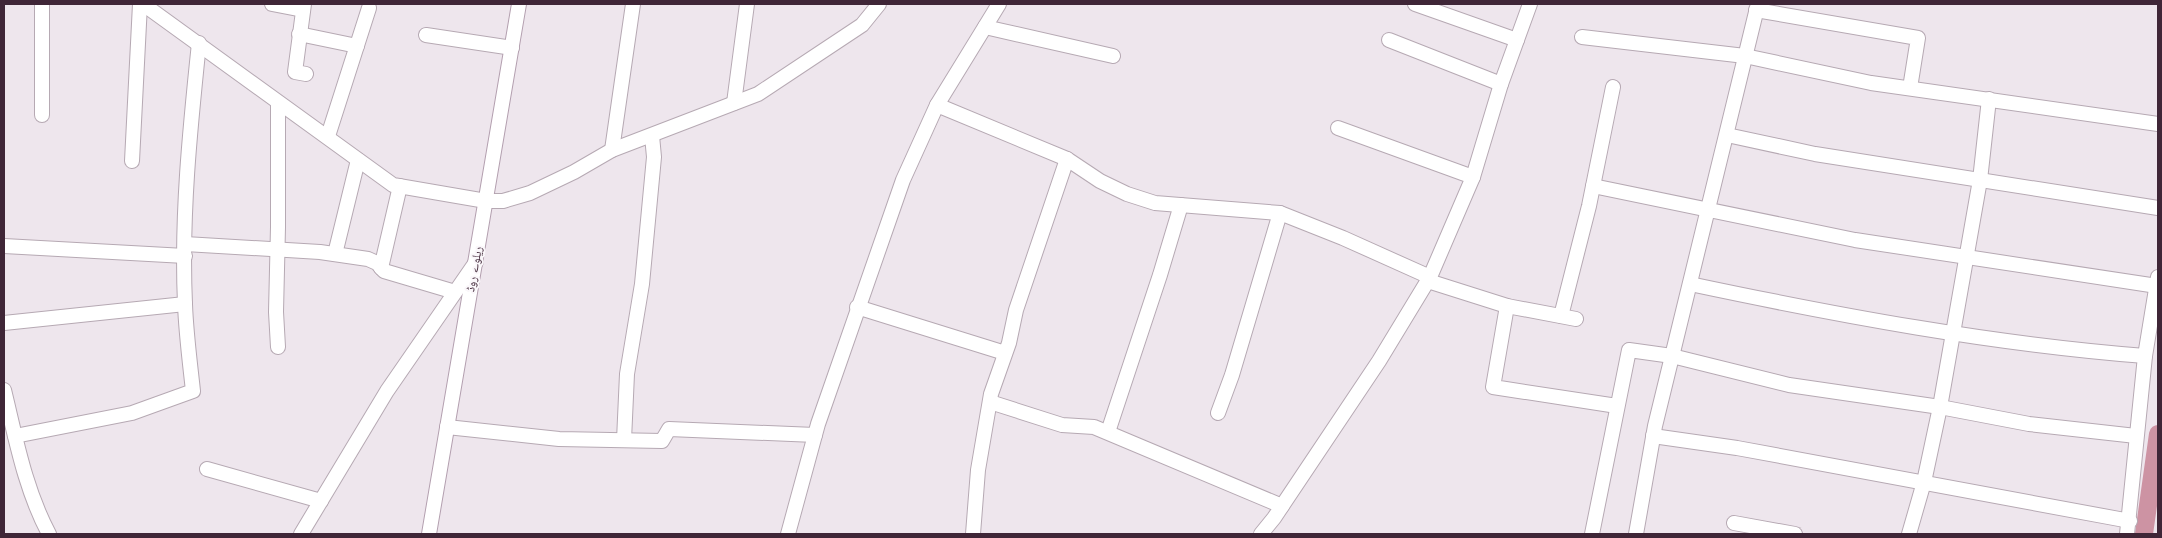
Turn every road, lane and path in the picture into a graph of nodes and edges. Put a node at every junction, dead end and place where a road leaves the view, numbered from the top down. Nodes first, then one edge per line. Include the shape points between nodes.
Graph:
1 (42, 4) edge
2 (141, 4) edge
3 (272, 4) edge
4 (519, 4) edge
5 (633, 4) edge
6 (747, 4) edge
7 (879, 4) edge
8 (999, 4) edge
9 (1415, 4) edge
10 (1530, 4) edge
11 (304, 7) edge
12 (1757, 7) edge
13 (368, 8) dead end
14 (985, 27) junction
15 (300, 34) junction
16 (426, 35) dead end
17 (1582, 37) dead end
18 (1389, 40) dead end
19 (1517, 40) junction
20 (199, 43) junction
21 (356, 46) junction
22 (512, 48) junction
23 (1113, 56) dead end
24 (1745, 56) junction
25 (306, 74) dead end
26 (1501, 84) junction
27 (1613, 87) dead end
28 (1910, 88) junction
29 (1989, 99) junction
30 (278, 103) junction
31 (734, 103) junction
32 (938, 105) junction
33 (42, 115) dead end
34 (2158, 124) edge
35 (1338, 128) dead end
36 (1727, 134) junction
37 (328, 136) junction
38 (652, 136) junction
39 (612, 150) junction
40 (1067, 159) junction
41 (358, 160) junction
42 (132, 161) dead end
43 (1473, 177) junction
44 (1980, 180) junction
45 (400, 186) junction
46 (1593, 186) junction
47 (486, 201) junction
48 (1181, 205) junction
49 (2158, 208) edge
50 (1708, 210) junction
51 (1280, 213) junction
52 (4, 246) edge
53 (185, 250) junction
54 (278, 250) junction
55 (335, 254) junction
56 (1966, 258) junction
57 (476, 261) junction
58 (381, 268) junction
59 (1429, 279) junction
60 (2158, 282) edge
61 (1690, 284) junction
62 (455, 292) junction
63 (185, 304) junction
64 (1507, 306) junction
65 (857, 307) junction
66 (1561, 316) junction
67 (1576, 319) dead end
68 (4, 323) edge
69 (1953, 334) junction
70 (278, 347) dead end
71 (1005, 353) junction
72 (1672, 356) junction
73 (2146, 356) junction
74 (4, 390) edge
75 (990, 402) junction
76 (1617, 406) junction
77 (1940, 407) junction
78 (1218, 413) dead end
79 (447, 427) junction
80 (1108, 432) junction
81 (815, 435) junction
82 (15, 436) junction
83 (1653, 436) junction
84 (2136, 436) junction
85 (624, 440) junction
86 (207, 470) dead end
87 (1924, 482) junction
88 (321, 501) junction
89 (1282, 506) junction
90 (1734, 523) dead end
91 (2128, 528) edge
92 (49, 534) edge
93 (301, 534) edge
94 (429, 534) edge
95 (788, 534) edge
96 (973, 534) edge
97 (1261, 534) edge
98 (1592, 534) edge
99 (1636, 534) edge
100 (1795, 534) edge
101 (1909, 534) edge

1 - 33 street
2 - 20 street
2 - 42 street
3 - 11 street
4 - 22 street, ریلوے روڈ
5 - 39 street
6 - 31 street
7 - 31 street via 862,25 758,94
8 - 14 street
9 - 19 street
10 - 19 street
11 - 15 street
12 - 24 street
12 - 28 street via 1918,38
13 - 21 street
14 - 23 street
14 - 32 street
15 - 21 street
15 - 25 street via 295,72
16 - 22 street
17 - 24 street
18 - 26 street
19 - 26 street
20 - 30 street
20 - 53 street via 190,128
21 - 37 street
22 - 47 street, ریلوے روڈ
24 - 28 street via 1870,83
24 - 36 street
26 - 43 street
27 - 46 street
28 - 29 street
29 - 34 street
29 - 44 street
30 - 37 street
30 - 54 street
31 - 38 street
32 - 40 street
32 - 65 street via 902,180
35 - 43 street
36 - 44 street via 1814,154
36 - 50 street
37 - 41 street
38 - 39 street
38 - 85 street via 654,157 642,284 627,374
39 - 47 street via 530,193 503,201
40 - 48 street via 1127,194 1155,203
40 - 71 street via 1016,310
41 - 45 street via 393,185
41 - 55 street
43 - 59 street
44 - 49 street
44 - 56 street
45 - 47 street
45 - 58 street
46 - 50 street
46 - 66 street
47 - 57 street, ریلوے روڈ
48 - 51 street
48 - 80 street
50 - 56 street via 1855,240
50 - 61 street
51 - 59 street via 1343,238
51 - 78 street
52 - 53 street
53 - 54 street
53 - 63 street
54 - 55 street
54 - 70 street
55 - 58 street via 368,259
56 - 60 street
56 - 69 street
57 - 62 street
57 - 79 street, ریلوے روڈ
58 - 62 street
59 - 64 street
59 - 89 street via 1379,361
60 - 73 street
61 - 69 street
61 - 72 street
62 - 88 street via 387,391
63 - 68 street
63 - 82 street via 193,391 132,413
64 - 66 street
64 - 76 street via 1493,386
65 - 71 street
65 - 81 street
66 - 67 street
69 - 73 street via 2077,351
69 - 77 street
71 - 75 street
72 - 76 street via 1629,350
72 - 77 street via 1789,384
72 - 83 street
73 - 84 street
74 - 82 street
75 - 80 street via 1062,425 1094,426
75 - 96 street via 978,470
76 - 98 street
77 - 84 street via 2029,424
77 - 87 street
79 - 85 street via 559,439
79 - 94 street, ریلوے روڈ
80 - 89 street
81 - 85 street via 669,430 662,441
81 - 95 street
82 - 92 street via 35,510
83 - 87 street
83 - 99 street
84 - 91 street
86 - 88 street
87 - 91 street
87 - 101 street
88 - 93 street
89 - 97 street
90 - 100 street

